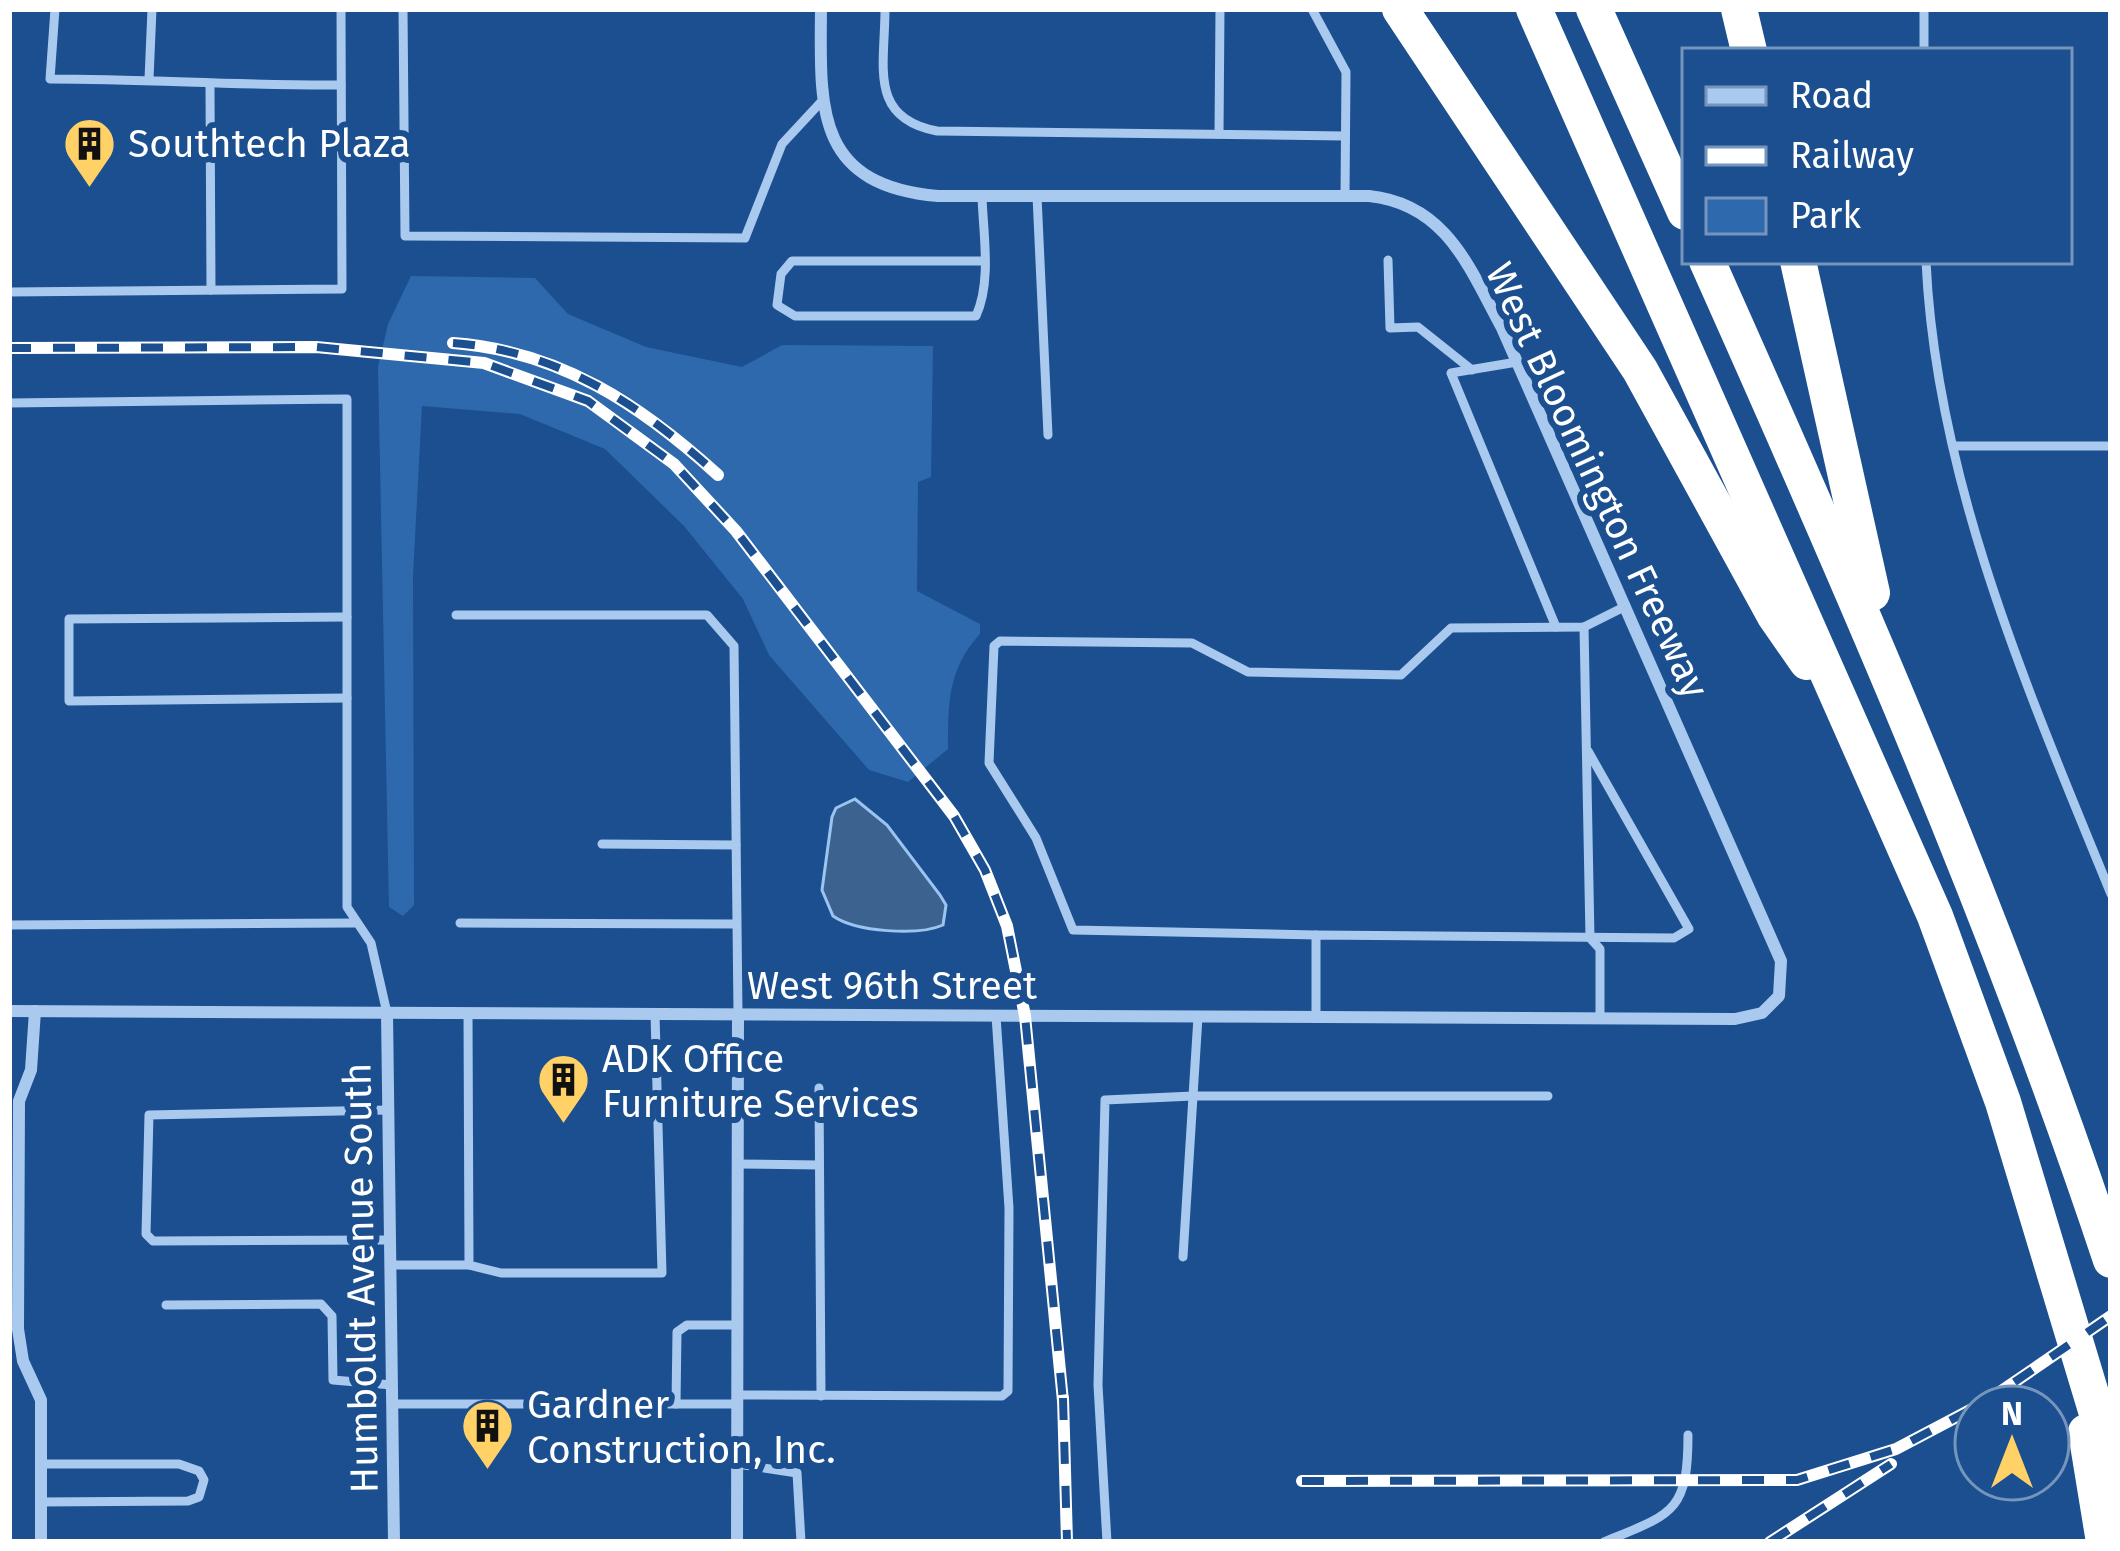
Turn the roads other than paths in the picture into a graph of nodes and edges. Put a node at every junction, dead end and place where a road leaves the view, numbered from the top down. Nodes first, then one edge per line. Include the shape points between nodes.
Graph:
1 (55, 9) edge
2 (152, 9) edge
3 (341, 9) edge
4 (403, 9) edge
5 (821, 9) edge
6 (885, 9) edge
7 (1220, 9) edge
8 (1312, 9) edge
9 (1400, 9) edge
10 (1534, 9) edge
11 (1594, 9) edge
12 (1739, 9) edge
13 (1924, 9) edge
14 (1748, 48) edge
15 (1924, 48) edge
16 (149, 79) junction
17 (341, 86) junction
18 (210, 87) junction
19 (821, 102) junction
20 (1219, 134) junction
21 (1346, 136) junction
22 (982, 196) junction
23 (1037, 196) junction
24 (1345, 196) junction
25 (1682, 205) edge
26 (1388, 260) dead end
27 (983, 261) junction
28 (1708, 264) edge
29 (1799, 264) edge
30 (1926, 264) edge
31 (211, 290) junction
32 (9, 292) edge
33 (1517, 362) junction
34 (1472, 370) junction
35 (9, 403) edge
36 (1048, 435) dead end
37 (1953, 446) junction
38 (2111, 446) edge
39 (1626, 606) junction
40 (456, 615) dead end
41 (347, 617) junction
42 (1556, 627) junction
43 (1584, 627) junction
44 (1888, 667) junction
45 (347, 698) junction
46 (1854, 730) junction
47 (1588, 751) junction
48 (602, 844) dead end
49 (736, 845) junction
50 (2111, 894) edge
51 (357, 923) junction
52 (460, 923) dead end
53 (736, 924) junction
54 (9, 925) edge
55 (1316, 935) junction
56 (1590, 938) junction
57 (1771, 1006) joint
58 (9, 1011) edge
59 (35, 1011) junction
60 (387, 1013) junction
61 (468, 1013) junction
62 (655, 1014) junction
63 (738, 1014) junction
64 (996, 1016) junction
65 (1198, 1017) junction
66 (1316, 1017) junction
67 (1600, 1018) junction
68 (819, 1088) dead end
69 (1193, 1096) junction
70 (1548, 1096) dead end
71 (388, 1110) junction
72 (737, 1164) junction
73 (819, 1165) junction
74 (390, 1240) junction
75 (1183, 1257) dead end
76 (2111, 1260) edge
77 (390, 1265) junction
78 (469, 1265) junction
79 (2064, 1298) junction
80 (166, 1305) dead end
81 (737, 1325) junction
82 (392, 1385) junction
83 (821, 1396) junction
84 (737, 1400) junction
85 (392, 1404) junction
86 (676, 1404) junction
87 (1688, 1435) dead end
88 (2111, 1460) edge
89 (41, 1464) junction
90 (737, 1464) junction
91 (41, 1502) junction
92 (41, 1542) edge
93 (394, 1542) edge
94 (737, 1542) edge
95 (801, 1542) edge
96 (1107, 1542) edge
97 (1604, 1542) edge
98 (2104, 1542) edge

1 - 16 lane via 50,79
2 - 16 lane
3 - 17 lane
4 - 19 lane via 405,236 746,238 782,144
5 - 19 street, West Bloomington Freeway
6 - 20 lane via 889,105 905,125
7 - 20 lane
8 - 21 lane via 1346,72
9 - 46 highway via 1640,370 1774,616
10 - 46 highway
11 - 25 highway
12 - 14 highway
13 - 15 lane
16 - 18 lane
17 - 18 lane
17 - 31 lane via 342,290
18 - 31 lane
19 - 22 street, West Bloomington Freeway via 837,150 867,176 912,194
20 - 21 lane
21 - 24 lane
22 - 23 street, West Bloomington Freeway
22 - 27 lane
23 - 24 street, West Bloomington Freeway
23 - 36 lane
24 - 33 street, West Bloomington Freeway via 1390,198 1429,215 1477,283
26 - 34 lane via 1390,328 1418,327
27 - 27 lane via 976,316 795,316 777,305 792,262
28 - 44 highway
29 - 44 highway
30 - 37 lane via 1929,338
31 - 32 lane
33 - 34 lane
33 - 39 street, West Bloomington Freeway
34 - 42 lane via 1451,374
35 - 41 lane via 347,399
37 - 38 lane
37 - 50 lane via 2030,697
39 - 43 lane
39 - 57 street, West Bloomington Freeway via 1781,962 1783,982
40 - 49 lane via 707,615 724,628 734,646
41 - 45 lane
41 - 45 lane via 69,620 69,701
42 - 43 lane
42 - 55 lane via 1451,628 1400,675 1248,672 1192,643 994,646 989,763 1036,838 1073,931
43 - 47 lane
44 - 76 highway via 1981,892
45 - 51 lane via 346,908
46 - 79 highway via 1936,916
47 - 56 lane
47 - 56 lane via 1689,929 1673,938
48 - 49 lane
49 - 53 lane
51 - 54 lane
51 - 60 lane via 371,943
52 - 53 lane
53 - 63 lane
55 - 56 lane
55 - 66 lane
56 - 67 lane via 1600,949
57 - 67 street, West 96th Street via 1735,1019
58 - 59 street, West 96th Street
59 - 60 street, West 96th Street
59 - 89 street via 31,1070 19,1101 18,1329 41,1400
60 - 61 street, West 96th Street
60 - 71 street, Humboldt Avenue South
61 - 62 street, West 96th Street
61 - 78 lane
62 - 63 street, West 96th Street
62 - 78 lane via 662,1273 501,1273
63 - 64 street, West 96th Street
63 - 72 street
64 - 65 street, West 96th Street
64 - 83 lane via 1010,1208 1008,1391
65 - 66 street, West 96th Street
65 - 69 lane
66 - 67 street, West 96th Street
68 - 73 lane
69 - 70 lane
69 - 75 lane
69 - 96 lane via 1105,1100 1098,1385
71 - 74 street, Humboldt Avenue South
71 - 74 lane via 148,1114 146,1234 153,1241
72 - 73 lane
72 - 81 street
73 - 83 lane
74 - 77 street, Humboldt Avenue South
77 - 78 lane
77 - 82 street, Humboldt Avenue South
79 - 88 highway
79 - 98 highway
80 - 82 lane via 321,1304 332,1316 333,1380
81 - 84 street
81 - 86 lane via 677,1332
82 - 85 street, Humboldt Avenue South
83 - 84 lane
84 - 86 lane
84 - 90 street
85 - 86 lane
85 - 93 street, Humboldt Avenue South
87 - 97 lane via 1685,1490 1663,1518
89 - 91 street
89 - 91 lane via 179,1464 204,1480 199,1497 188,1501
90 - 94 street
90 - 95 lane via 797,1473
91 - 92 street

